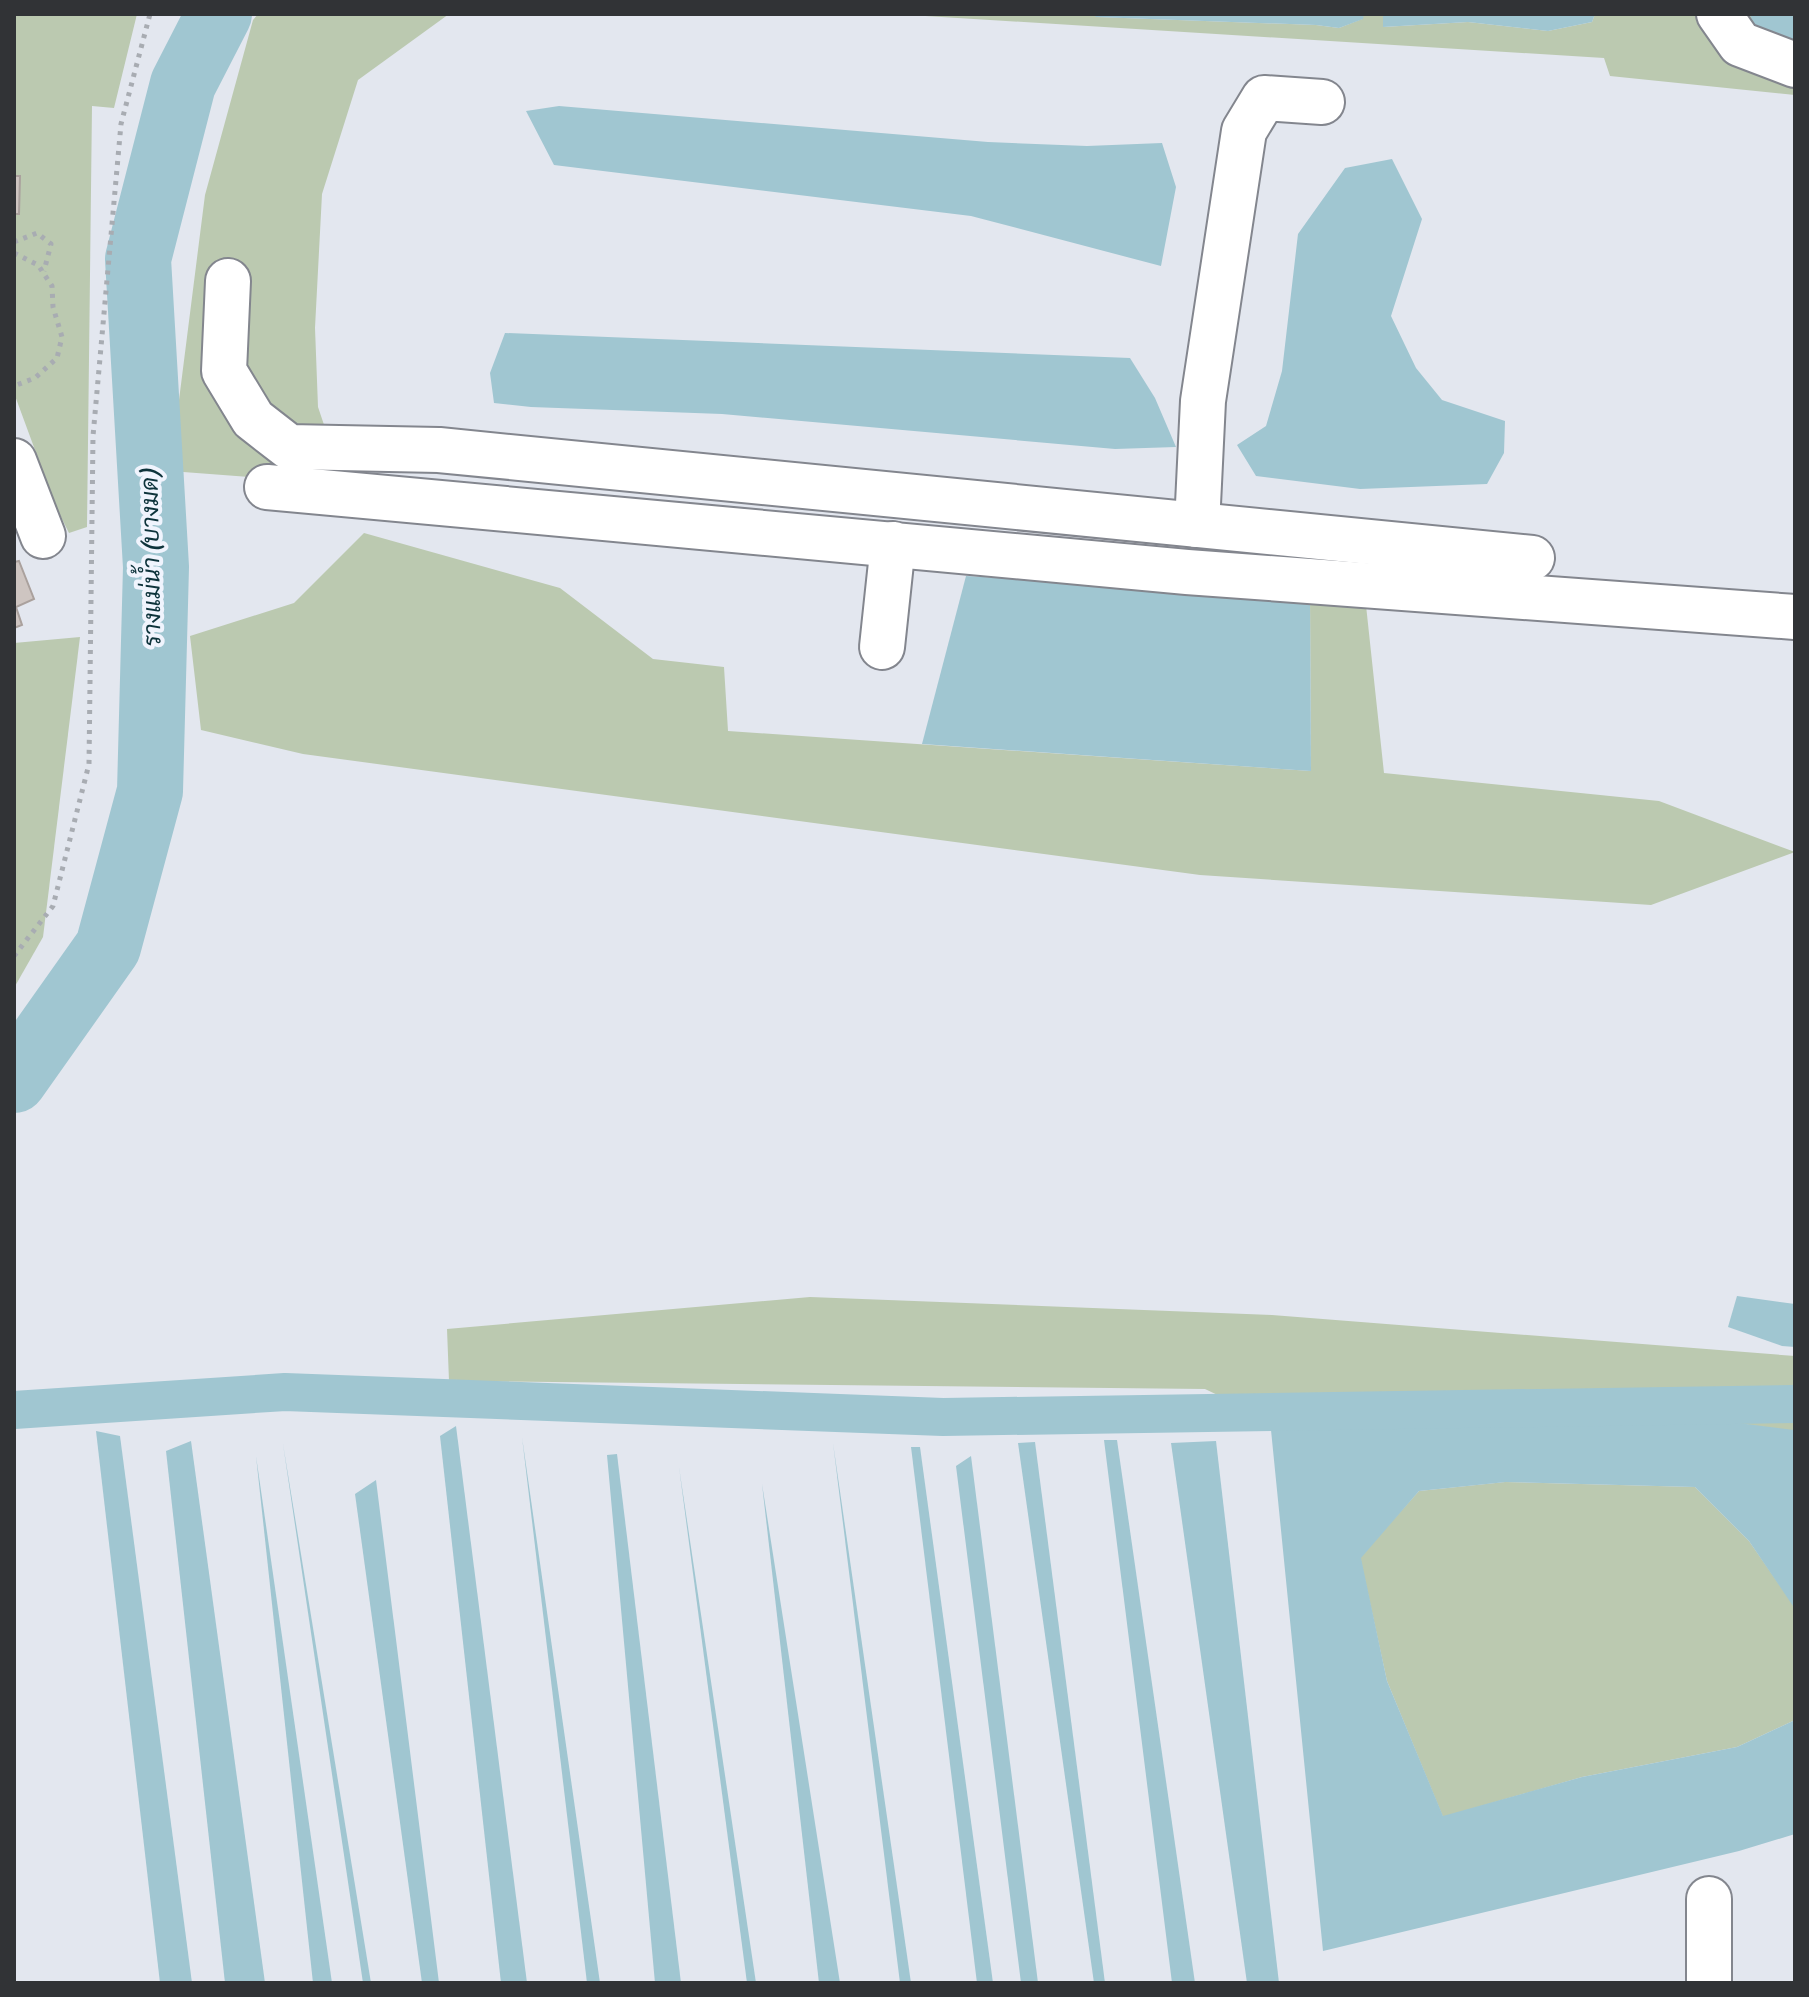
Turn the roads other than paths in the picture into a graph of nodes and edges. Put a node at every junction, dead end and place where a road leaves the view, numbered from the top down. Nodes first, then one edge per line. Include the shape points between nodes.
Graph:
1 (1719, 14) edge
2 (1795, 65) edge
3 (1322, 102) dead end
4 (228, 281) dead end
5 (14, 461) edge
6 (267, 487) dead end
7 (1197, 525) junction
8 (43, 536) dead end
9 (893, 544) junction
10 (1532, 558) dead end
11 (1795, 617) edge
12 (882, 647) dead end
13 (1709, 1899) dead end
14 (1709, 1983) edge

1 - 2 street via 1740,44
3 - 7 street via 1264,98 1244,131 1203,401
4 - 7 street via 224,371 253,419 289,447 439,450
5 - 8 street
6 - 9 street
7 - 10 street
9 - 11 street via 1187,572
9 - 12 street
13 - 14 street

